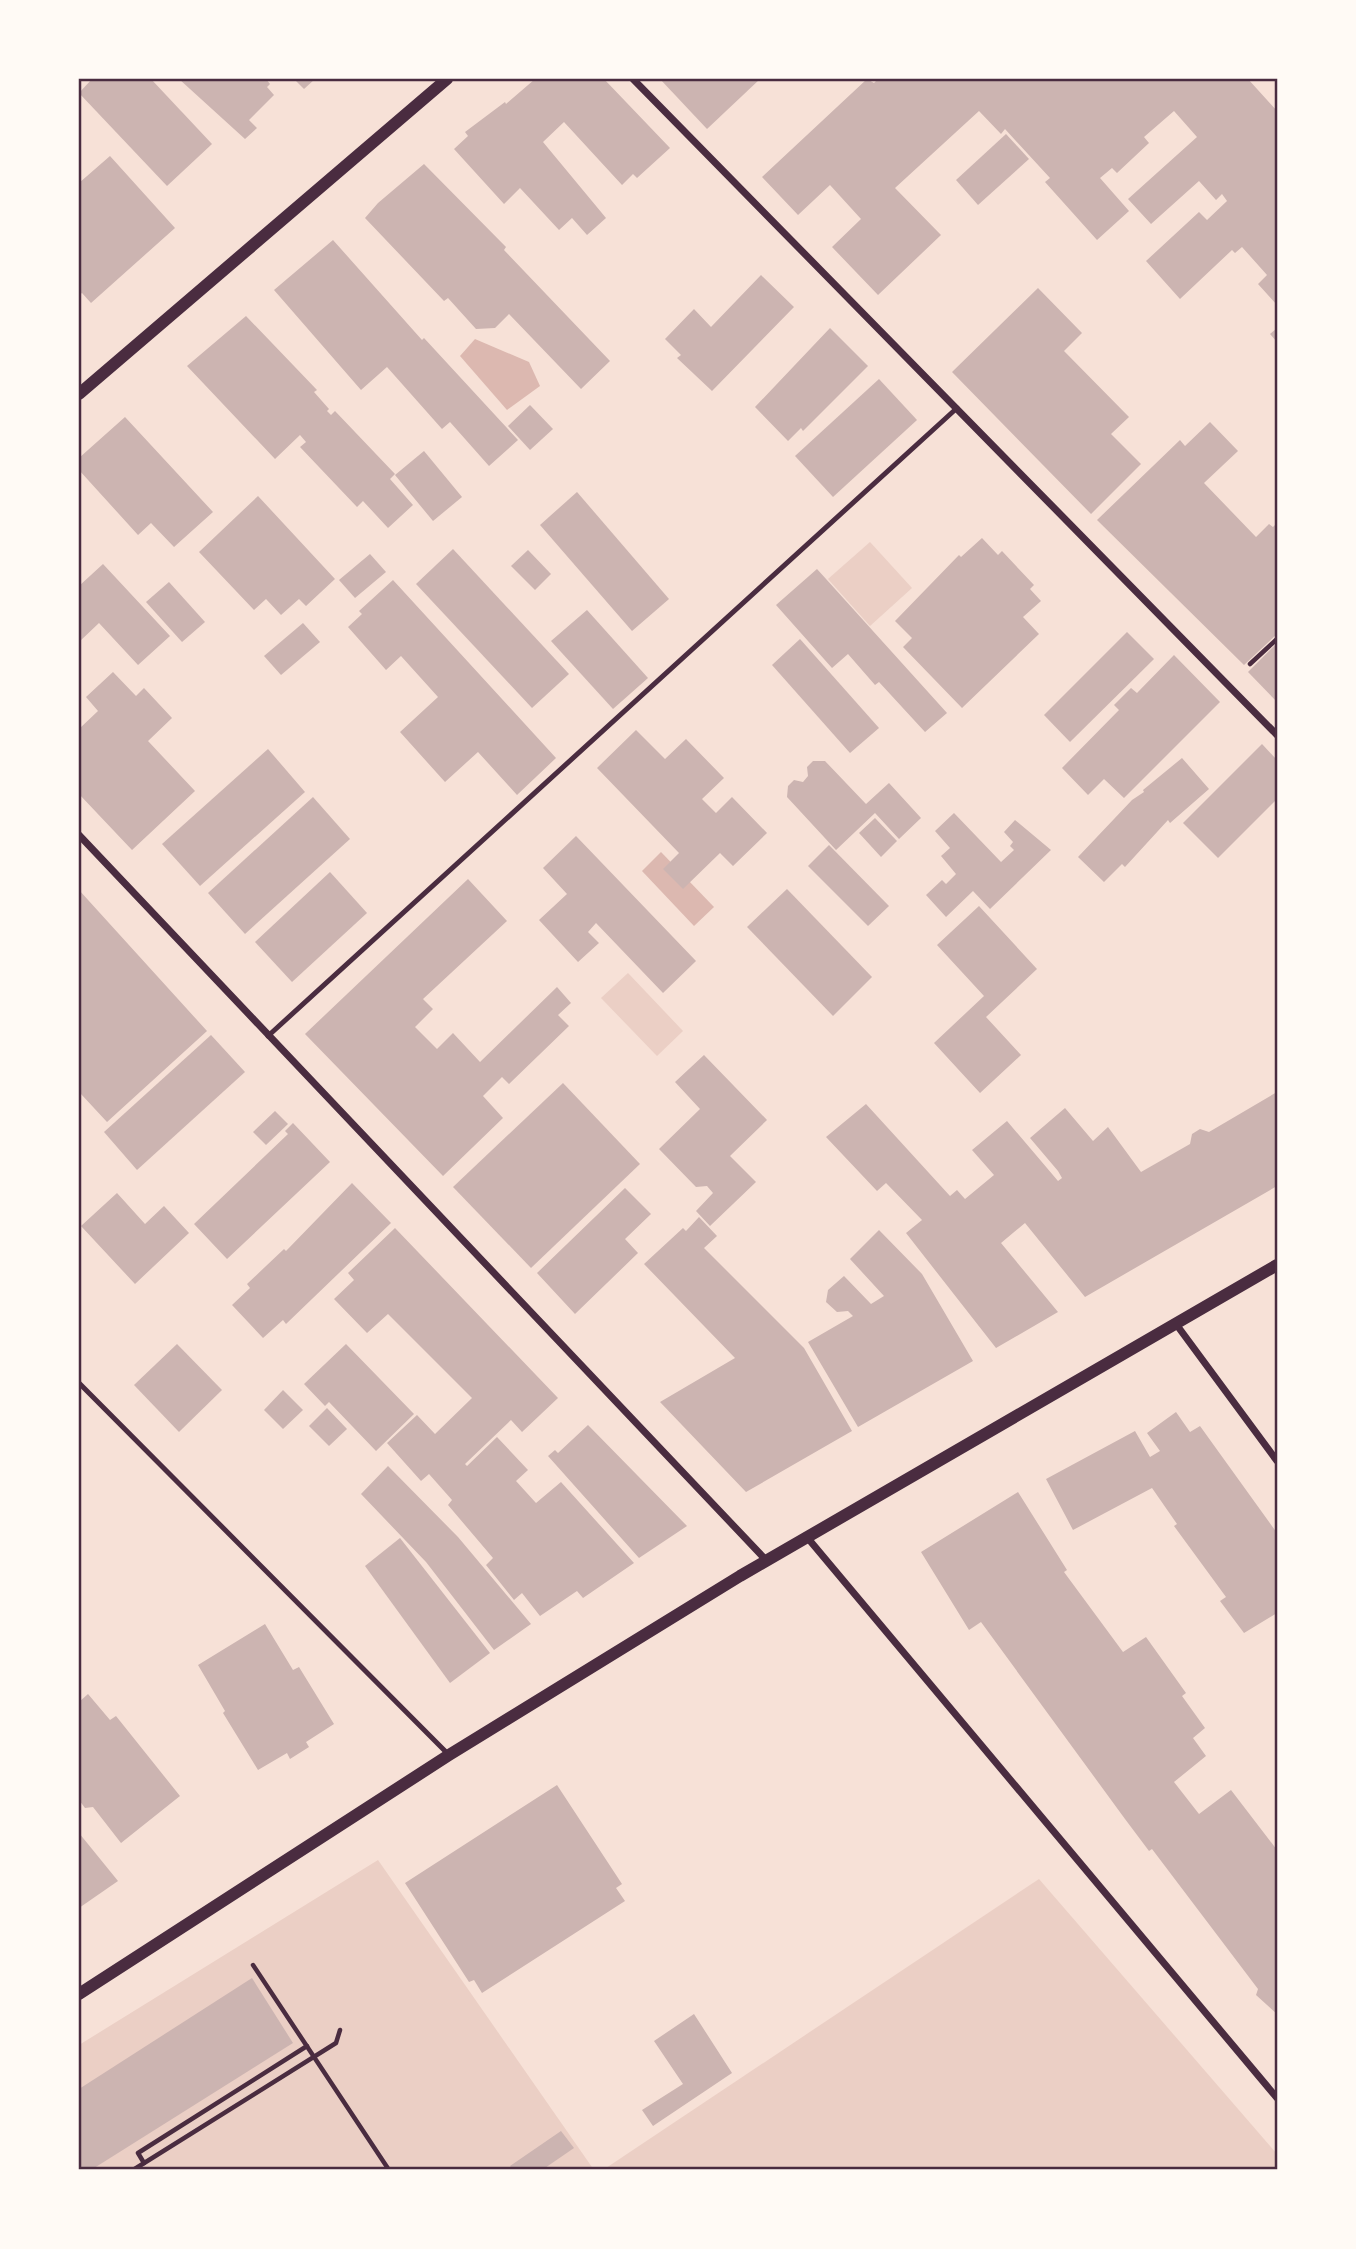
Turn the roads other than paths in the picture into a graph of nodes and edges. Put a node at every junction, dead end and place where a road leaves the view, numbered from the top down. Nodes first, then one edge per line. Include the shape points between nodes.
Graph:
1 (447, 79) edge
2 (633, 79) edge
3 (79, 394) edge
4 (957, 408) junction
5 (1277, 735) edge
6 (79, 835) edge
7 (268, 1036) junction
8 (1277, 1265) edge
9 (1176, 1324) junction
10 (79, 1383) edge
11 (1277, 1461) edge
12 (806, 1536) junction
13 (766, 1560) junction
14 (449, 1755) junction
15 (79, 1994) edge
16 (1277, 2098) edge

1 - 3 street
2 - 4 street
4 - 5 street
4 - 7 lane
6 - 7 street
7 - 13 street
8 - 9 street
9 - 11 street
9 - 12 street
10 - 14 lane
12 - 13 street
12 - 16 street
13 - 14 street
14 - 15 street

